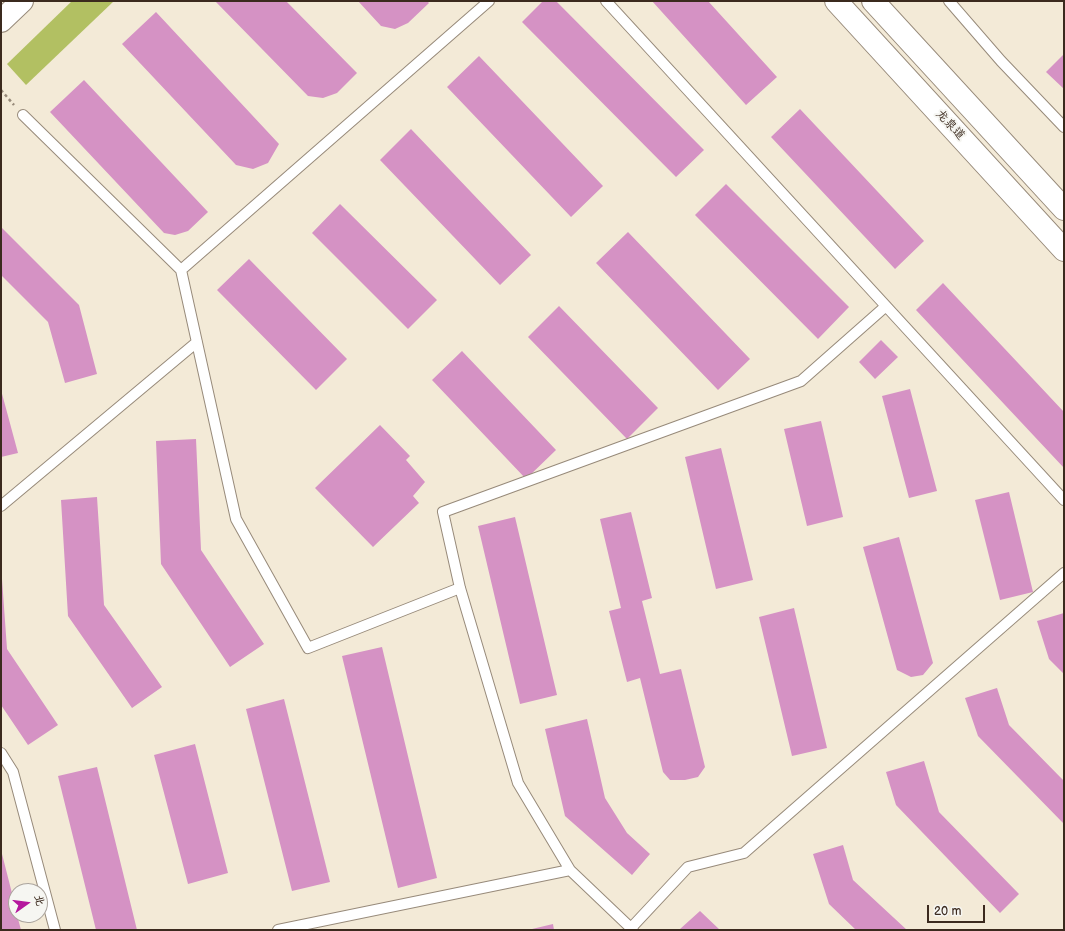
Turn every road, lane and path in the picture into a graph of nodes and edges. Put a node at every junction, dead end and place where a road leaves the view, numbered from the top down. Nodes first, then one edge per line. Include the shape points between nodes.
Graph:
1 (22, 1) edge
2 (489, 1) edge
3 (606, 1) edge
4 (836, 1) edge
5 (873, 1) edge
6 (949, 1) edge
7 (1, 21) edge
8 (1, 90) edge
9 (23, 115) joint
10 (1064, 126) edge
11 (1064, 209) edge
12 (1064, 250) edge
13 (181, 270) junction
14 (886, 306) junction
15 (197, 342) junction
16 (1064, 500) edge
17 (1, 506) edge
18 (1064, 573) edge
19 (460, 588) junction
20 (1, 753) edge
21 (570, 870) junction
22 (632, 929) edge
23 (55, 930) edge
24 (278, 930) edge

1 - 7 street
2 - 13 lane
3 - 14 lane
4 - 12 street, 龙泉道
5 - 11 street
6 - 10 lane via 1001,61
8 - 9 path
9 - 13 lane
13 - 15 lane
14 - 16 lane
14 - 19 lane via 801,381 443,512
15 - 17 lane
15 - 19 lane via 236,519 308,648
18 - 22 lane via 744,853 688,867
19 - 21 lane via 518,783
20 - 23 lane via 13,772
21 - 22 lane
21 - 24 lane

